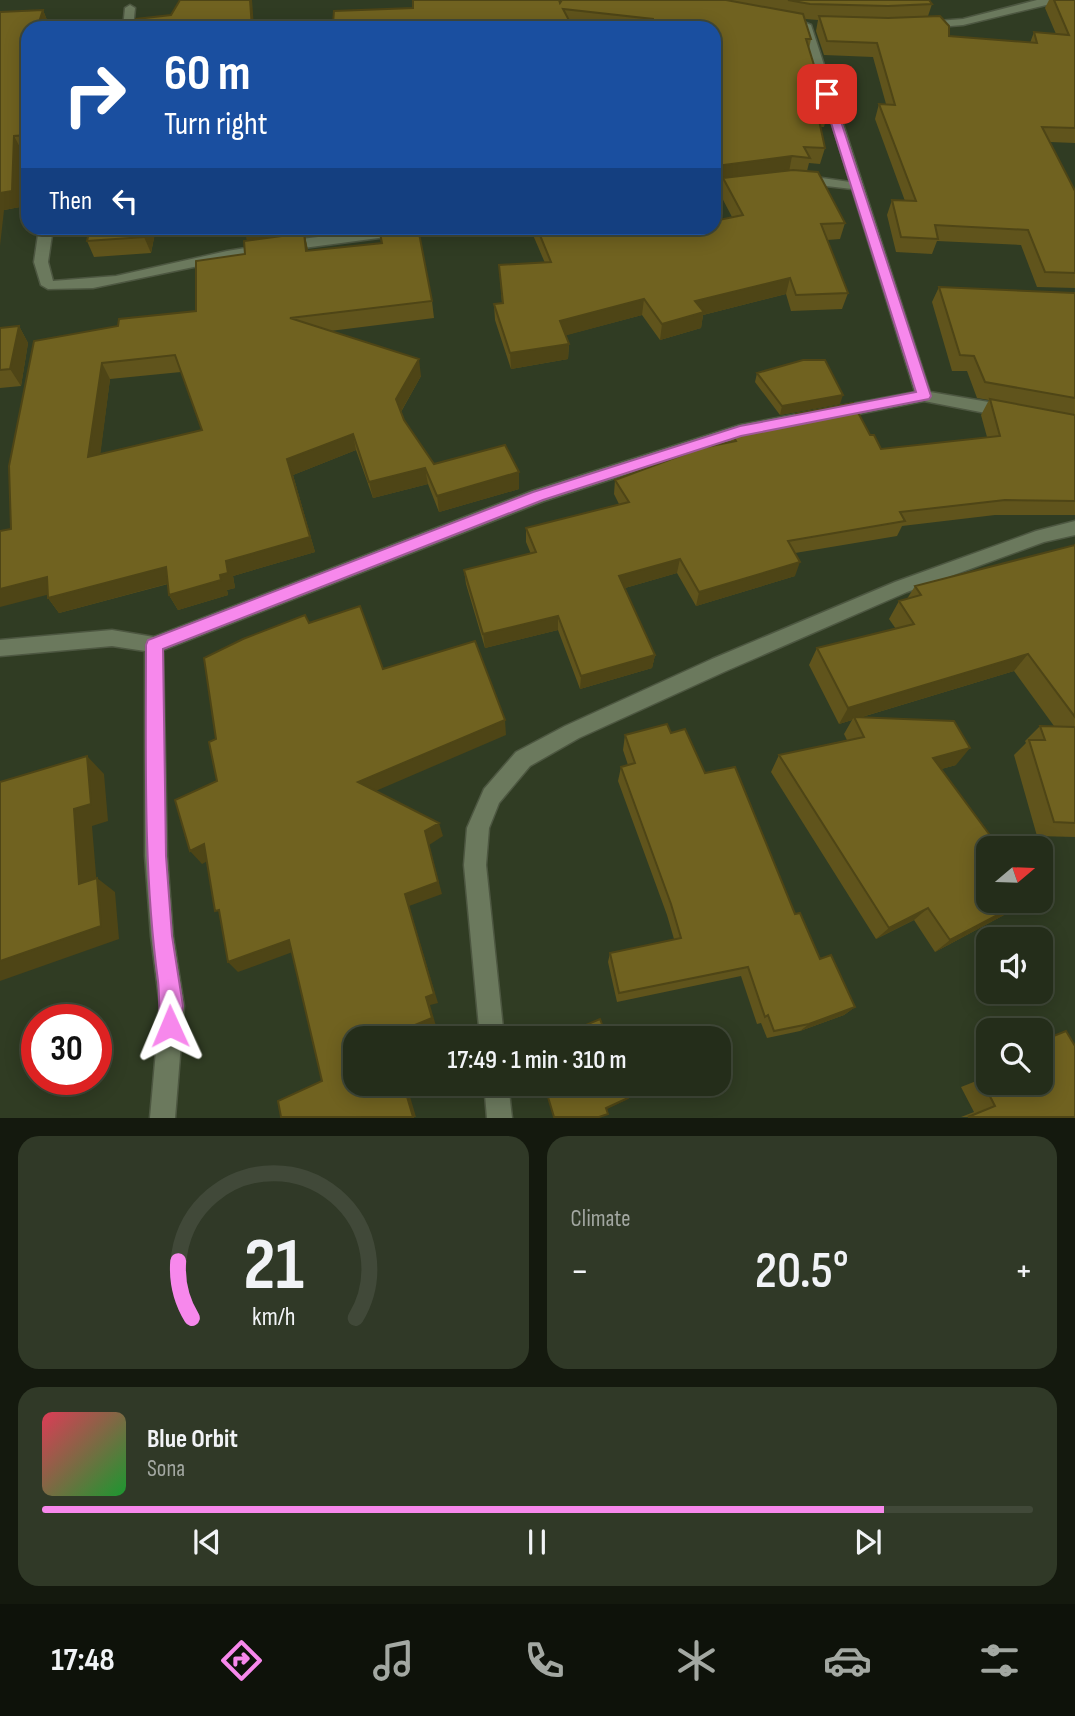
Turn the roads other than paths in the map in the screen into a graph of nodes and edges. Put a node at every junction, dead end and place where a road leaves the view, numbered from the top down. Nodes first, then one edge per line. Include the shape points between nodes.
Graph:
1 (1062, 0) edge
2 (130, 8) dead end
3 (129, 21) edge
4 (793, 22) edge
5 (911, 26) edge
6 (789, 178) edge
7 (764, 182) edge
8 (855, 186) junction
9 (721, 187) edge
10 (44, 235) edge
11 (373, 235) edge
12 (924, 396) junction
13 (1019, 413) edge
14 (1075, 528) edge
15 (154, 645) junction
16 (0, 648) edge
17 (491, 1026) edge
18 (497, 1096) edge
19 (162, 1118) edge
20 (500, 1118) edge

1 - 5 street via 963,22
2 - 3 street
4 - 8 street via 812,25
6 - 8 street
7 - 9 street
8 - 12 street
10 - 11 street via 39,267 48,285 73,286 228,255
12 - 13 street
12 - 15 street via 740,431 538,496
14 - 17 street via 901,587 719,665 523,759 491,796 478,828 475,864
15 - 16 street via 112,638
15 - 19 street via 156,856 172,1006
18 - 20 street

